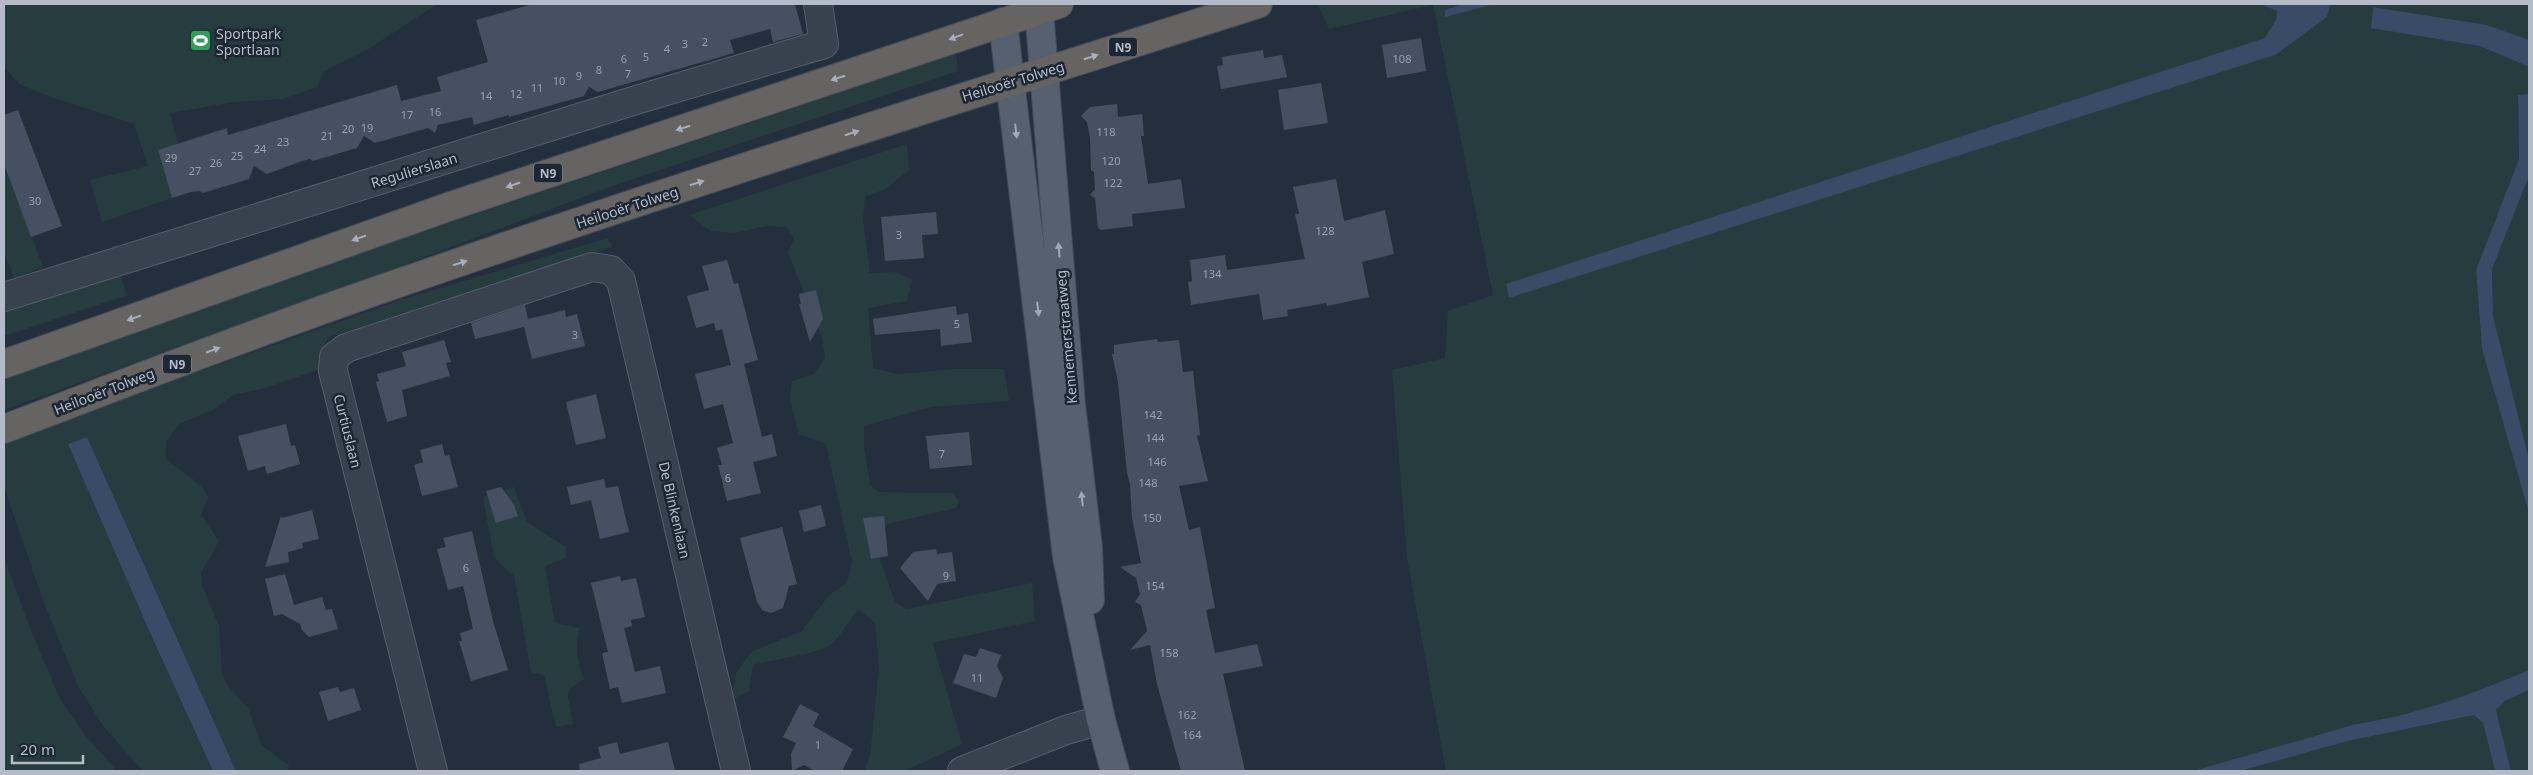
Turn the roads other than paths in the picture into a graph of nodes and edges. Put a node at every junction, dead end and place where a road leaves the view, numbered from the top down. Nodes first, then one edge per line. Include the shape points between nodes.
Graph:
1 (818, 4) edge
2 (1258, 4) edge
3 (1049, 7) edge
4 (1003, 22) junction
5 (1044, 71) junction
6 (1010, 82) junction
7 (592, 267) joint
8 (4, 297) edge
9 (4, 364) edge
10 (4, 429) edge
11 (1091, 664) junction
12 (1101, 720) junction
13 (433, 771) edge
14 (736, 771) edge
15 (962, 771) edge
16 (1115, 771) edge

1 - 8 street, Regulierslaan via 824,44
5 -> 2 highway, Heilooër Tolweg / N9
3 - 4 highway, N9
3 - 5 main road, Kennemerstraatweg
4 - 6 main road, Kennemerstraatweg
4 -> 9 highway, N9 via 469,199
5 - 6 highway, Heilooër Tolweg / N9
11 -> 5 main road, Kennemerstraatweg via 1088,547 1071,404
10 -> 6 highway, Heilooër Tolweg / N9 via 405,281
6 -> 11 main road, Kennemerstraatweg via 1066,550
7 - 13 street, Curtiuslaan via 346,348 334,357 333,371
7 - 14 street, De Blinkenlaan via 611,270 621,281
11 - 12 main road, Kennemerstraatweg
12 - 15 street via 1066,730
12 - 16 main road, Kennemerstraatweg

